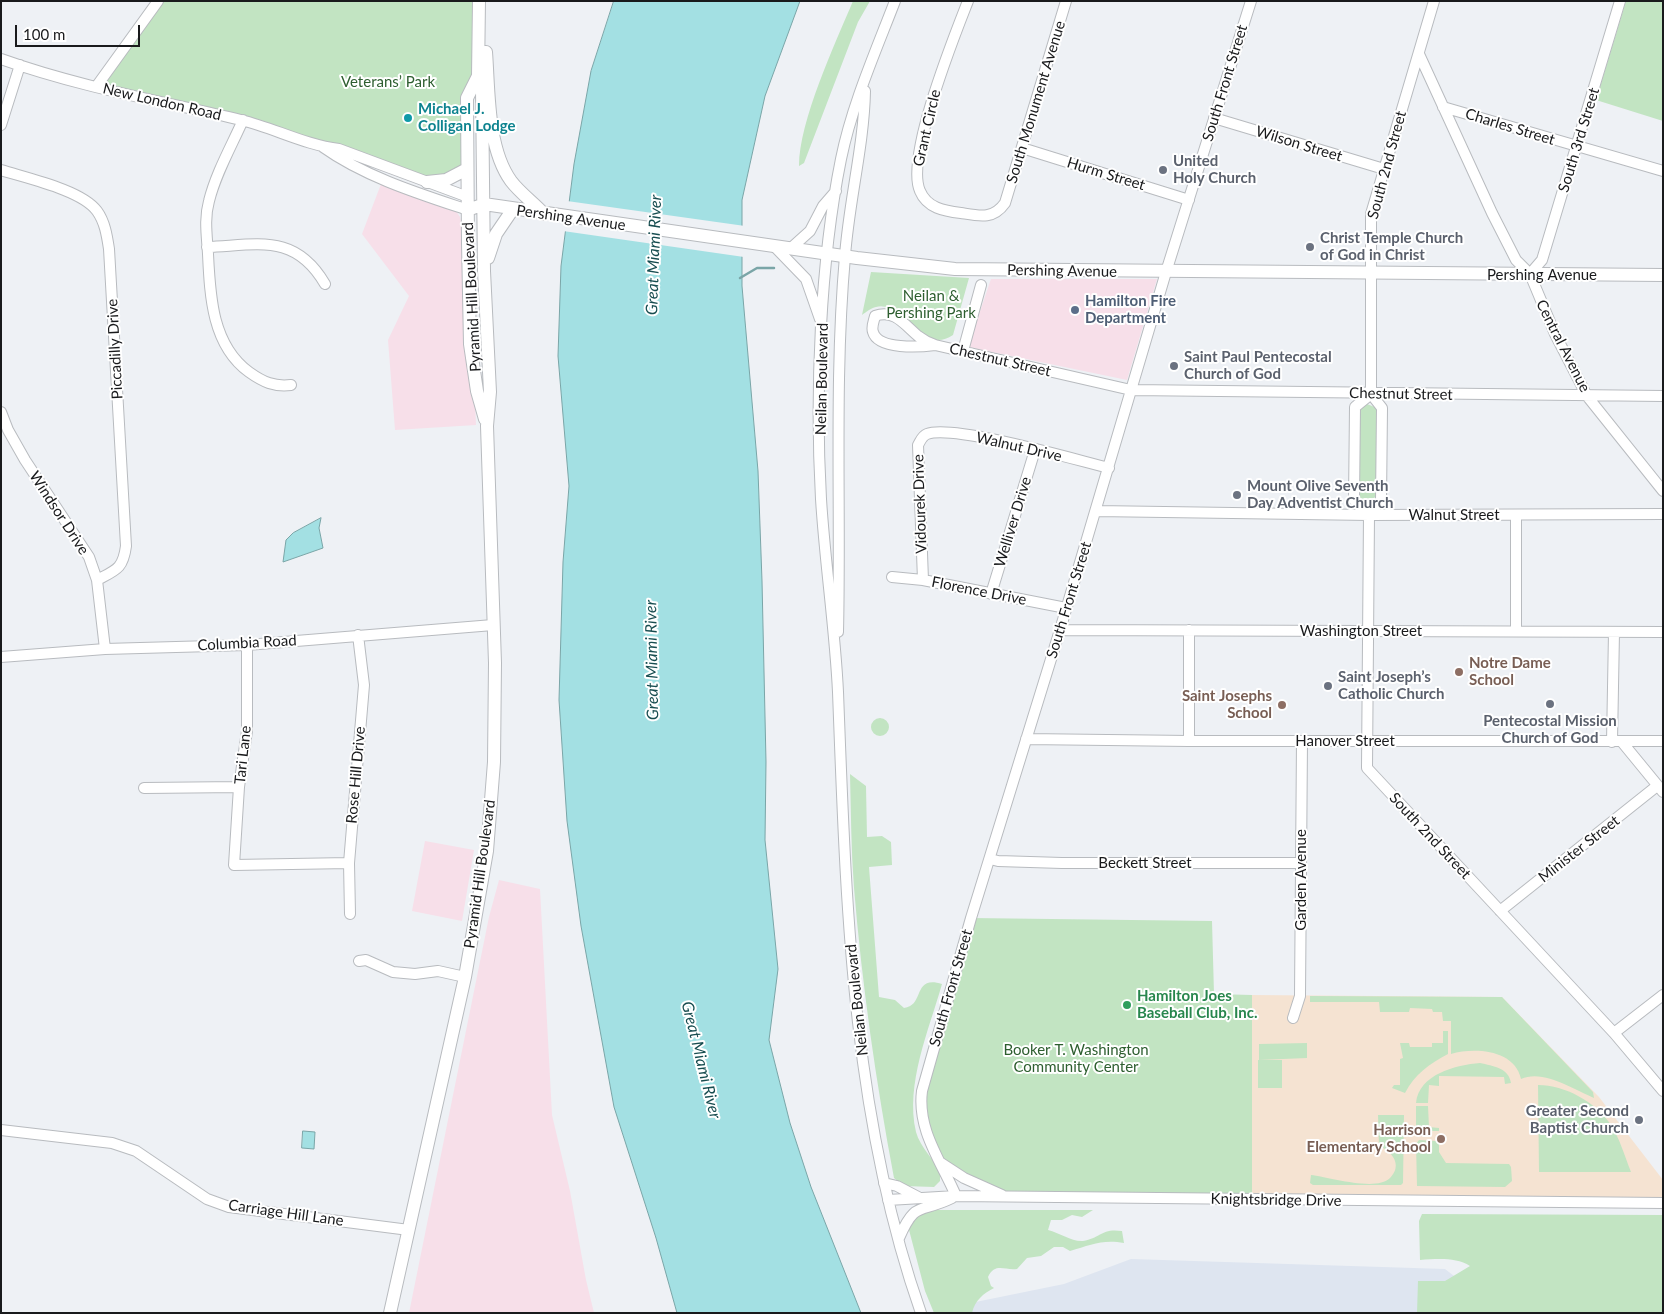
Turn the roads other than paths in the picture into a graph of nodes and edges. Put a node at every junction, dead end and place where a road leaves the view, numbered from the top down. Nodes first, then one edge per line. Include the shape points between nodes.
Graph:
1 (158, 1) edge
2 (479, 1) edge
3 (895, 1) edge
4 (968, 1) edge
5 (1066, 1) edge
6 (1251, 1) edge
7 (1434, 1) edge
8 (1620, 1) edge
9 (480, 30) junction
10 (1419, 54) junction
11 (1, 59) edge
12 (20, 66) junction
13 (478, 76) junction
14 (865, 82) junction
15 (96, 87) junction
16 (1444, 107) junction
17 (1214, 118) junction
18 (243, 120) junction
19 (1, 125) edge
20 (322, 147) junction
21 (1576, 147) junction
22 (1022, 148) junction
23 (467, 169) junction
24 (1384, 169) junction
25 (1, 170) edge
26 (1663, 171) edge
27 (427, 182) junction
28 (836, 191) junction
29 (468, 196) junction
30 (1189, 200) junction
31 (1005, 203) joint
32 (484, 204) junction
33 (513, 209) junction
34 (468, 210) junction
35 (544, 214) junction
36 (207, 247) junction
37 (775, 247) junction
38 (790, 249) junction
39 (828, 254) junction
40 (845, 256) junction
41 (484, 271) junction
42 (1166, 272) junction
43 (1370, 272) junction
44 (1530, 274) junction
45 (1663, 275) edge
46 (325, 284) dead end
47 (981, 285) dead end
48 (822, 327) junction
49 (935, 346) junction
50 (963, 351) junction
51 (291, 385) dead end
52 (1131, 390) junction
53 (1371, 394) junction
54 (1587, 396) junction
55 (1663, 396) edge
56 (1, 412) edge
57 (487, 426) junction
58 (929, 433) joint
59 (1035, 450) junction
60 (1109, 468) junction
61 (1663, 491) edge
62 (1096, 511) junction
63 (1663, 514) edge
64 (1369, 516) junction
65 (1516, 516) junction
66 (892, 577) dead end
67 (97, 580) junction
68 (923, 580) junction
69 (991, 594) junction
70 (1066, 608) junction
71 (493, 625) junction
72 (1060, 630) junction
73 (1189, 630) junction
74 (1367, 631) junction
75 (1516, 631) junction
76 (1614, 632) junction
77 (1663, 632) edge
78 (358, 636) junction
79 (247, 645) junction
80 (105, 649) junction
81 (1, 657) edge
82 (837, 681) junction
83 (1026, 739) junction
84 (1663, 740) edge
85 (1302, 741) junction
86 (1366, 741) junction
87 (1190, 742) junction
88 (1617, 742) junction
89 (239, 787) junction
90 (144, 788) dead end
91 (1660, 789) edge
92 (990, 859) junction
93 (349, 863) junction
94 (1300, 863) junction
95 (1500, 911) junction
96 (350, 914) dead end
97 (358, 961) dead end
98 (465, 977) junction
99 (1663, 995) edge
100 (1294, 1018) dead end
101 (1614, 1032) junction
102 (1663, 1091) edge
103 (1, 1130) edge
104 (941, 1163) junction
105 (884, 1183) junction
106 (956, 1196) junction
107 (1008, 1197) junction
108 (920, 1198) junction
109 (888, 1200) junction
110 (1663, 1203) edge
111 (409, 1230) junction
112 (899, 1238) junction
113 (390, 1313) edge
114 (921, 1313) edge

1 - 15 street
2 - 9 main road
3 - 14 street, Neilan Boulevard
4 - 31 street, Grant Circle via 931,104 916,167 917,182 926,200 935,208 946,211 986,217 1000,210
5 - 22 street, South Monument Avenue
6 - 17 street, South Front Street
7 - 10 street, South 2nd Street
8 - 21 street, South 3rd Street
9 - 13 main road
9 - 35 main road via 485,46 494,141 503,166 517,187
10 - 16 street, Central Avenue
10 - 24 street, South 2nd Street
11 - 12 street, New London Road
12 - 15 street, New London Road
12 - 19 street
13 - 23 main road, Pyramid Hill Boulevard via 467,98
13 - 32 main road, Pyramid Hill Boulevard via 482,90
14 - 28 street, Neilan Boulevard via 851,122
14 - 40 street, Neilan Boulevard via 864,118
15 - 18 street, New London Road
16 - 21 street, Charles Street
16 - 44 street, Central Avenue via 1516,260
17 - 24 street, Wilson Street
17 - 30 street, South Front Street
18 - 20 street, New London Road
18 - 36 street via 208,202
20 - 27 street, New London Road via 339,149
20 - 34 street, New London Road via 338,158 389,181
21 - 26 street, Charles Street
21 - 44 street, South 3rd Street via 1542,260
22 - 30 street, Hurm Street
22 - 31 street, South Monument Avenue
23 - 27 main road via 446,180
23 - 29 main road, Pyramid Hill Boulevard
24 - 43 street, South 2nd Street via 1371,214
25 - 67 street, Piccadilly Drive via 76,195 97,211 105,228 109,249 126,546 124,560 118,569
27 - 29 street, New London Road
28 - 38 street via 823,206 810,231
28 - 39 street, Neilan Boulevard
29 - 32 main road, New London Road
29 - 34 main road, Pyramid Hill Boulevard
30 - 42 street, South Front Street
32 - 33 main road, Pershing Avenue
32 - 34 main road
32 - 41 main road, Pyramid Hill Boulevard
33 - 35 main road, Pershing Avenue
33 - 41 main road via 496,234
34 - 57 main road, Pyramid Hill Boulevard via 470,344 477,391
35 - 37 main road, Pershing Avenue
36 - 46 street via 281,246 297,252 314,265
36 - 51 street via 210,298 218,330 229,353 260,380 277,386
37 - 38 main road, Pershing Avenue
37 - 48 street via 810,286
38 - 39 main road, Pershing Avenue
39 - 40 main road, Pershing Avenue
39 - 48 street, Neilan Boulevard
40 - 42 main road, Pershing Avenue via 955,269
40 - 82 street, Neilan Boulevard via 840,361
41 - 57 main road, Pyramid Hill Boulevard via 490,392
42 - 43 main road, Pershing Avenue
42 - 52 street, South Front Street
43 - 44 main road, Pershing Avenue
43 - 53 street, South 2nd Street
44 - 45 main road, Pershing Avenue
44 - 54 street, Central Avenue via 1555,334
47 - 50 street
48 - 82 street, Neilan Boulevard via 821,498
49 - 49 street, Chestnut Street via 902,346 879,340 873,334 875,316 893,315
49 - 50 street, Chestnut Street
50 - 52 street, Chestnut Street
52 - 53 street, Chestnut Street
52 - 60 street, South Front Street
53 - 54 street, Chestnut Street
53 - 64 street, South 2nd Street via 1382,408 1382,444 1381,501
53 - 64 street via 1355,407 1354,452 1354,500
54 - 55 street, Chestnut Street
54 - 61 street, Central Avenue
56 - 67 street, Windsor Drive via 25,460 89,558
57 - 71 main road, Pyramid Hill Boulevard
58 - 59 street, Walnut Drive via 994,439
58 - 68 street, Vidourek Drive via 918,445
59 - 60 street, Walnut Drive
59 - 69 street, Welliver Drive
60 - 62 street, South Front Street
62 - 64 street, Walnut Street
62 - 70 street, South Front Street
63 - 65 street, Walnut Street
64 - 65 street, Walnut Street
64 - 74 street, South 2nd Street
65 - 75 street
66 - 68 street, Florence Drive
67 - 80 street, Windsor Drive
68 - 69 street, Florence Drive
69 - 70 street, Florence Drive
70 - 72 street, South Front Street
71 - 78 street, Columbia Road
71 - 98 main road, Pyramid Hill Boulevard via 495,702 491,806 487,851
72 - 73 street, Washington Street
72 - 83 street, South Front Street
73 - 74 street, Washington Street
73 - 87 street
74 - 75 street, Washington Street
74 - 86 street, South 2nd Street
75 - 76 street, Washington Street
76 - 77 street, Washington Street
76 - 88 street
78 - 79 street, Columbia Road
78 - 93 street, Rose Hill Drive via 364,685
79 - 80 street, Columbia Road
79 - 89 street, Tari Lane via 247,731
80 - 81 street, Columbia Road
82 - 105 street, Neilan Boulevard via 850,948 866,1082
83 - 87 street, Hanover Street
83 - 92 street, South Front Street
84 - 88 street, Hanover Street
85 - 86 street, Hanover Street
85 - 87 street, Hanover Street
85 - 94 street, Garden Avenue
86 - 88 street, Hanover Street
86 - 95 street, South 2nd Street via 1367,768
88 - 91 street
89 - 90 street
89 - 93 street, Tari Lane via 234,866
91 - 95 street, Minister Street
92 - 94 street, Beckett Street via 1062,863
92 - 104 street, South Front Street via 922,1090 922,1122
93 - 96 street, Rose Hill Drive
94 - 100 street, Garden Avenue via 1300,996
95 - 101 street, South 2nd Street
97 - 98 street via 366,960 393,972 438,972
98 - 111 main road, Pyramid Hill Boulevard
99 - 101 street
101 - 102 street, South 2nd Street
103 - 111 street, Carriage Hill Lane via 112,1143 136,1151 207,1199 229,1206
104 - 106 street, South Front Street
104 - 107 street via 964,1178
105 - 108 street
105 - 109 street, Neilan Boulevard
106 - 107 street, Knightsbridge Drive
106 - 108 street, Knightsbridge Drive
106 - 112 street via 939,1205 919,1208 906,1221
107 - 110 street, Knightsbridge Drive
108 - 109 street, Knightsbridge Drive
109 - 112 street, Neilan Boulevard
111 - 113 main road, Pyramid Hill Boulevard
112 - 114 street, Neilan Boulevard

